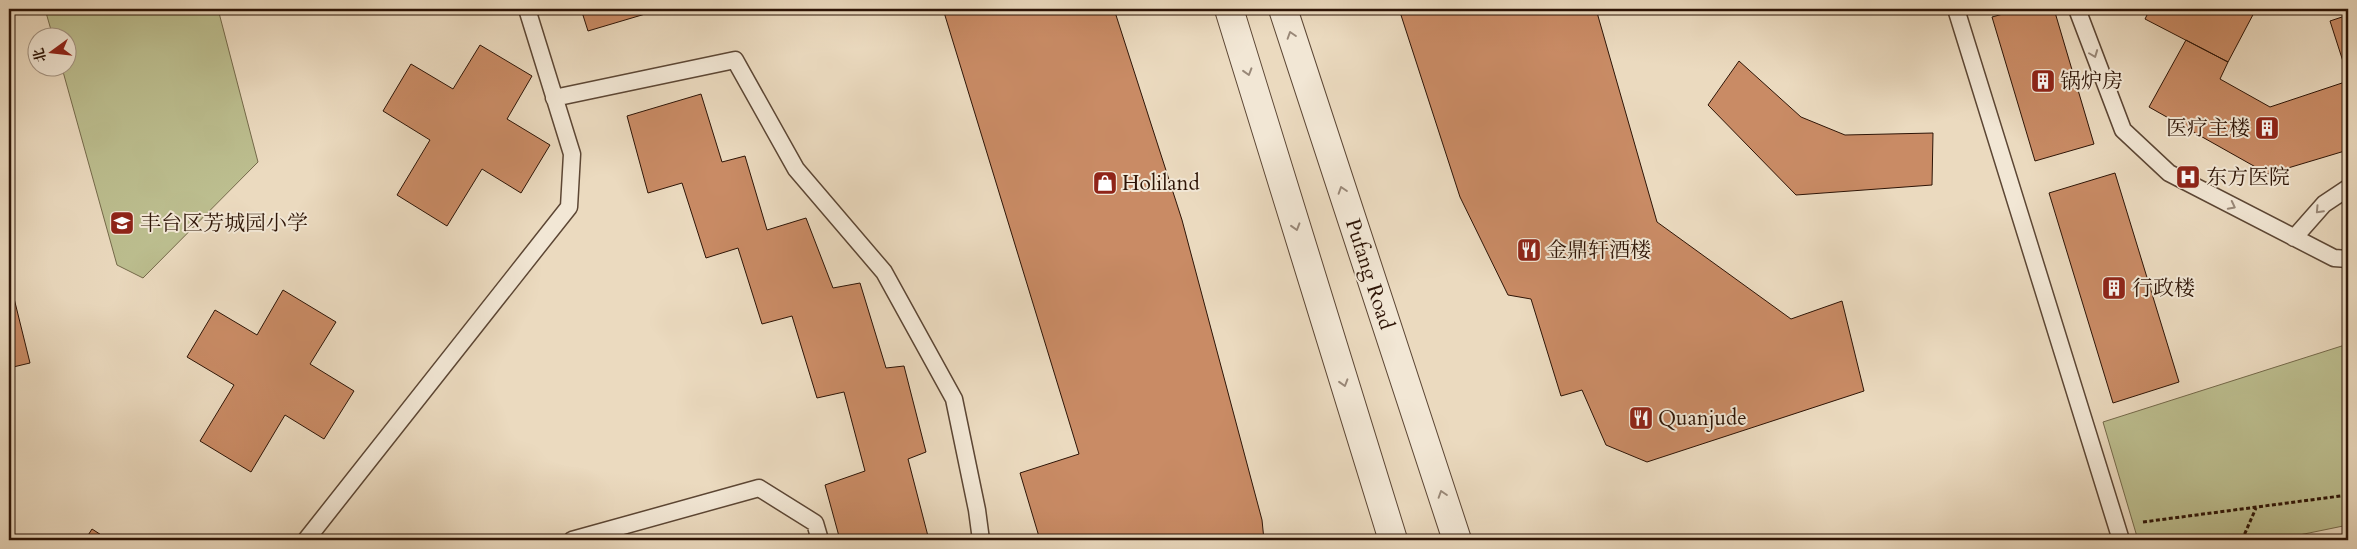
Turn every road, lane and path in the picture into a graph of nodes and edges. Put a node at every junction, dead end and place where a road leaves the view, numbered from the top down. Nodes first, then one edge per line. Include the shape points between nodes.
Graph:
1 (527, 9) edge
2 (1228, 9) edge
3 (1283, 9) edge
4 (1956, 9) edge
5 (2077, 9) edge
6 (2094, 9) edge
7 (2084, 26) junction
8 (554, 98) junction
9 (2348, 188) edge
10 (2294, 238) junction
11 (2348, 260) edge
12 (2348, 495) edge
13 (2256, 507) junction
14 (2136, 523) dead end
15 (306, 540) edge
16 (572, 540) edge
17 (820, 540) edge
18 (981, 540) edge
19 (1393, 540) edge
20 (1457, 540) edge
21 (2120, 540) edge
22 (2242, 540) edge

1 - 8 lane
2 -> 19 street
20 -> 3 street, Pufang Road
4 - 21 lane
5 - 7 lane
6 - 7 lane
7 -> 10 lane via 2123,130 2169,173
8 - 15 lane via 572,154 569,207
8 - 18 lane via 735,60 796,169 884,272 954,399
9 -> 10 lane via 2324,204
10 - 11 lane via 2334,258
12 - 13 path
13 - 14 path
13 - 22 path
16 - 17 lane via 759,488 815,523

